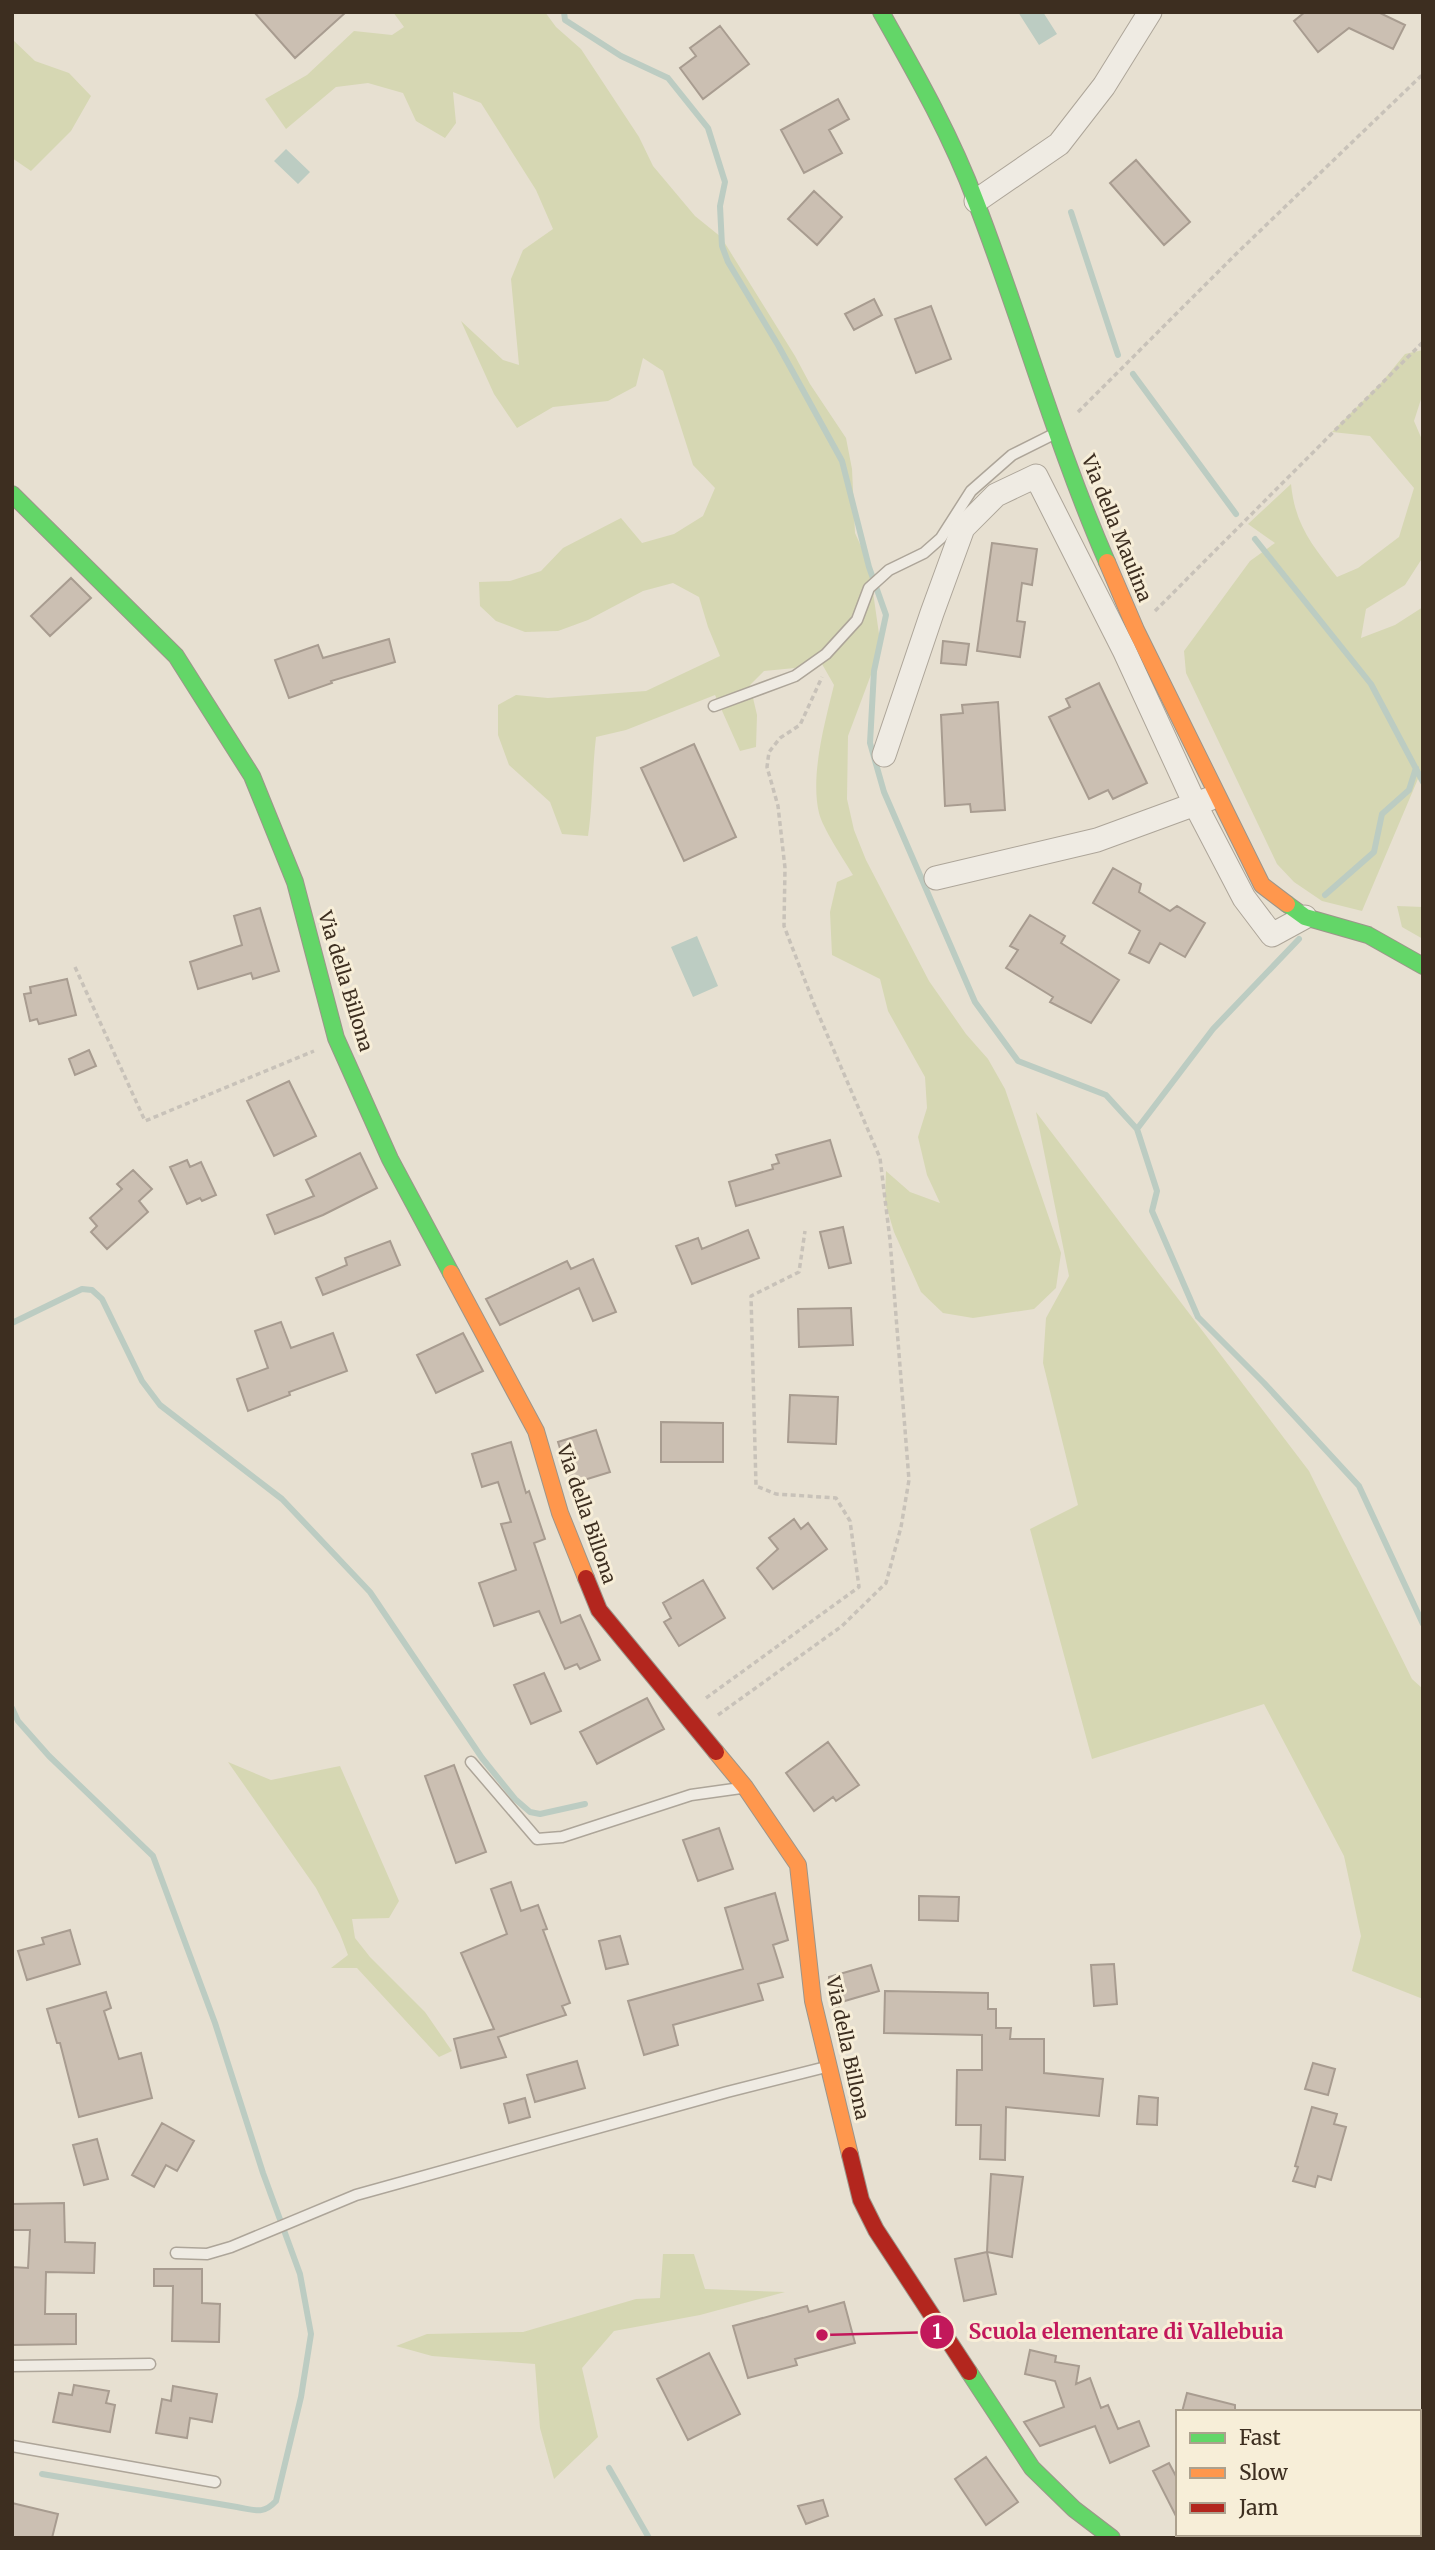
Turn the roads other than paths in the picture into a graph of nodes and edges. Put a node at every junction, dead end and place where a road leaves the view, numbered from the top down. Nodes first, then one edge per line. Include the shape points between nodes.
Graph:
1 (881, 12) edge
2 (1150, 12) edge
3 (976, 201) junction
4 (1057, 433) junction
5 (12, 494) edge
6 (714, 706) dead end
7 (884, 755) dead end
8 (1218, 796) junction
9 (1195, 804) junction
10 (936, 878) dead end
11 (1305, 917) junction
12 (1423, 966) edge
13 (471, 1762) dead end
14 (745, 1787) junction
15 (829, 2066) junction
16 (176, 2253) dead end
17 (150, 2364) dead end
18 (12, 2366) edge
19 (12, 2446) edge
20 (215, 2482) dead end
21 (1112, 2538) edge

1 - 3 street, Via della Maulina via 936,109
2 - 3 street via 1104,86 1059,144
3 - 4 street, Via della Maulina
4 - 6 lane via 1012,455 971,491 942,538 924,553 889,570 869,588 857,620 826,654 795,676
4 - 8 street, Via della Maulina via 1084,510 1136,630
5 - 14 street, Via della Billona via 176,656 253,776 295,882 338,1041 390,1159 536,1431 560,1513 599,1610
7 - 9 street via 963,528 996,495 1036,475
8 - 9 street
8 - 11 street, Via della Maulina via 1262,885
9 - 10 street via 1097,840
9 - 11 street via 1244,898 1272,935
11 - 12 street, Via della Maulina via 1368,935
13 - 14 lane via 537,1839 562,1837 691,1795
14 - 15 street, Via della Billona via 798,1865 813,2001
15 - 16 lane via 356,2195 207,2254
15 - 21 street, Via della Billona via 861,2200 876,2230 1032,2468
17 - 18 lane
19 - 20 lane

